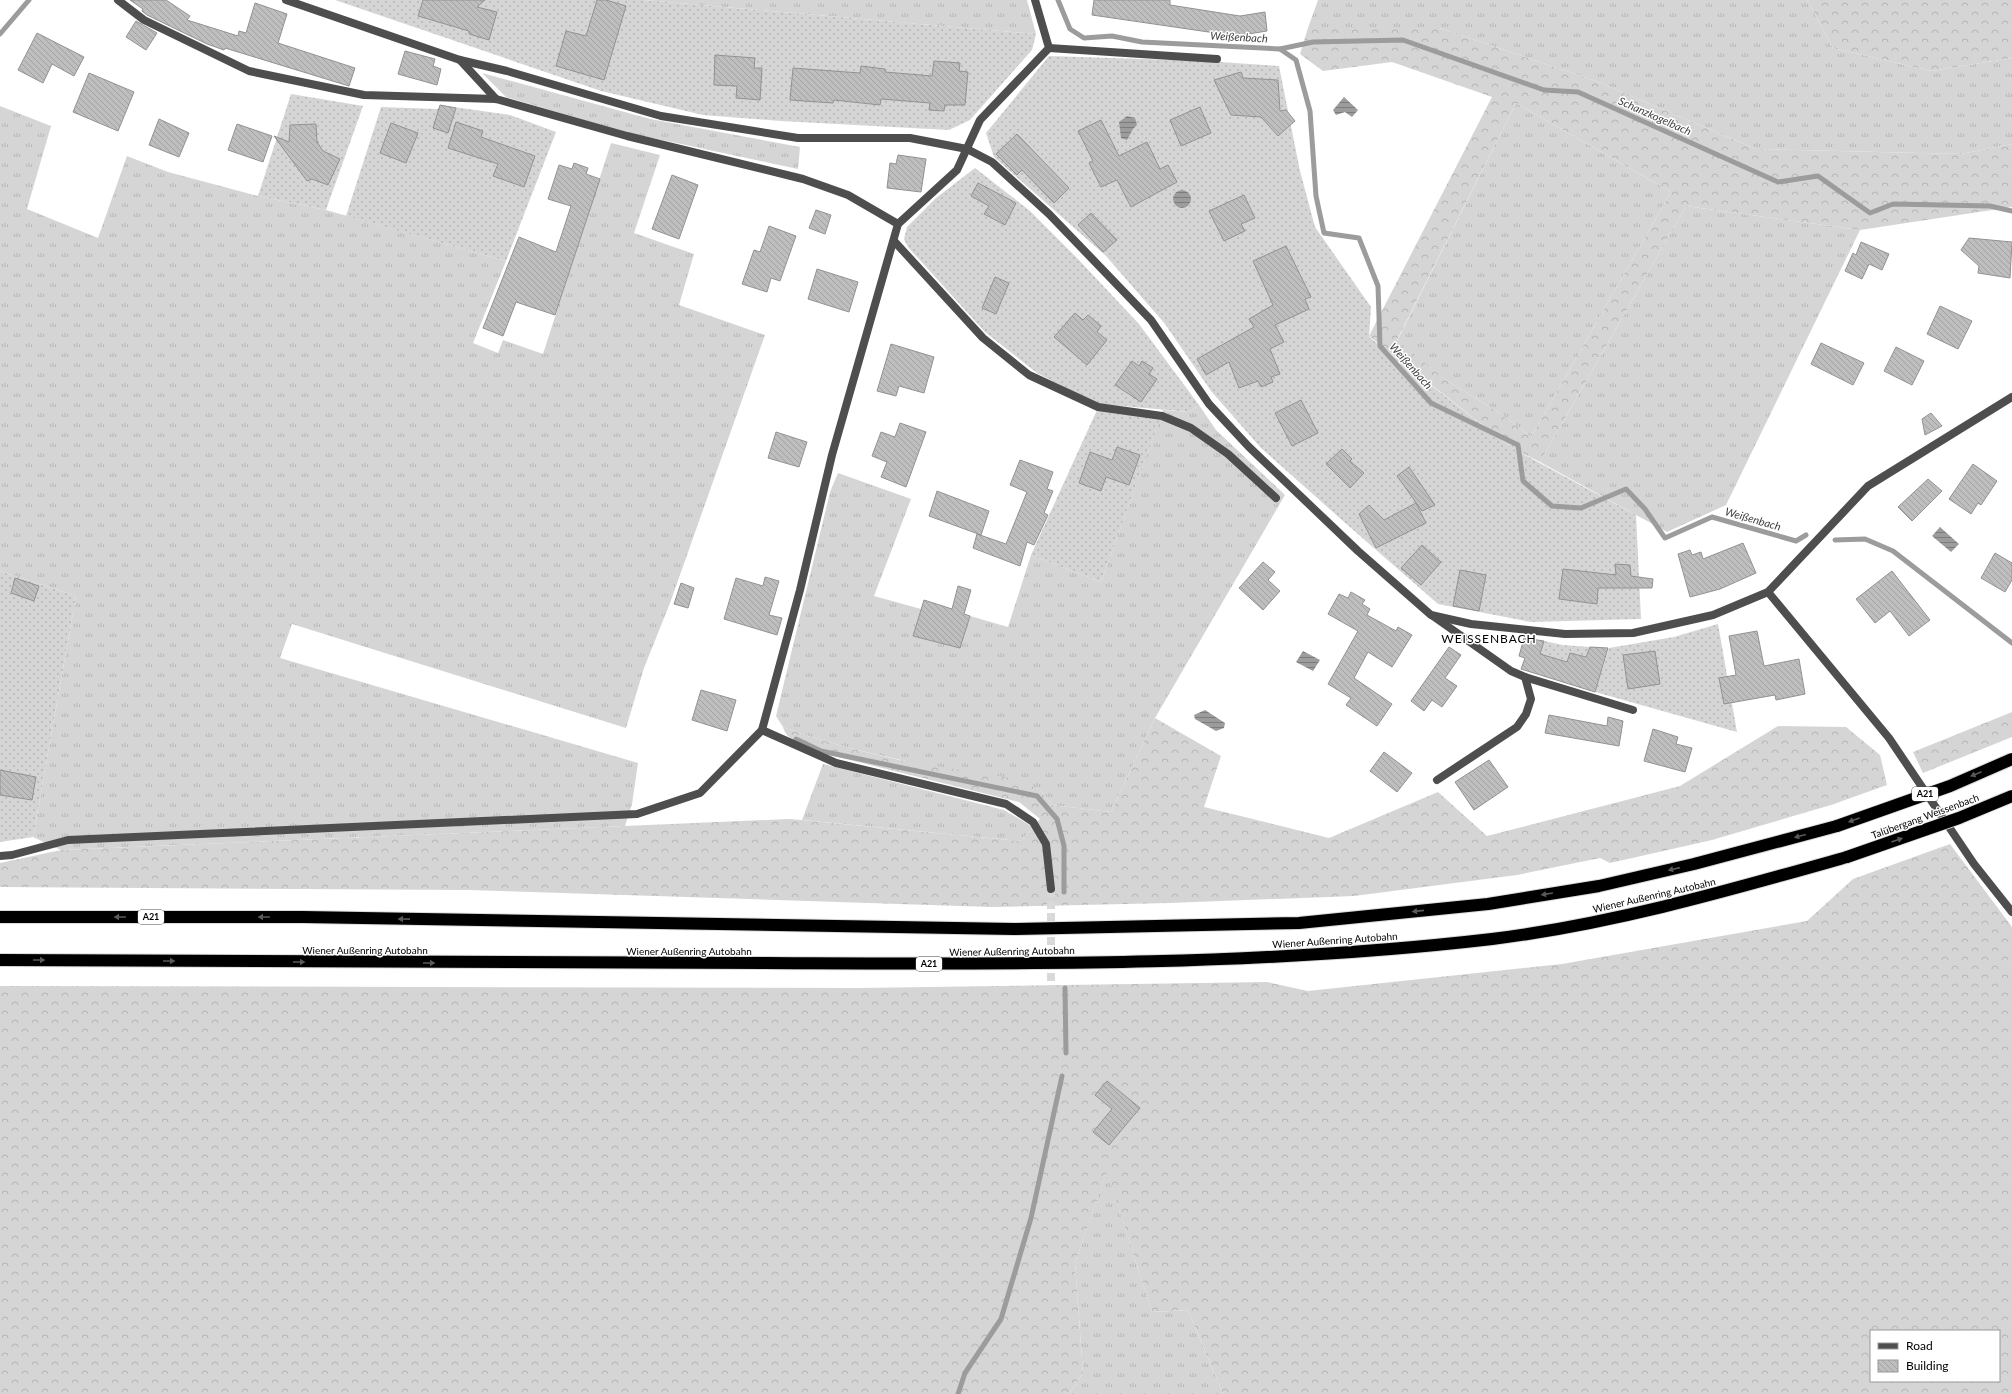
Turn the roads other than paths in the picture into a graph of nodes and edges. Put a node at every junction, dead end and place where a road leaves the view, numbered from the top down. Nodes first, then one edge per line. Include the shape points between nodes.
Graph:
1 (118, 0) edge
2 (286, 0) edge
3 (1035, 0) edge
4 (1049, 48) junction
5 (1218, 59) dead end
6 (460, 60) junction
7 (496, 99) junction
8 (967, 149) junction
9 (898, 224) junction
10 (894, 241) junction
11 (2012, 397) edge
12 (1276, 498) dead end
13 (1768, 592) junction
14 (1431, 615) junction
15 (1525, 677) junction
16 (1633, 710) dead end
17 (762, 730) junction
18 (2012, 759) edge
19 (1437, 780) dead end
20 (2012, 796) edge
21 (1837, 826) joint
22 (0, 856) edge
23 (1846, 857) joint
24 (1051, 889) tunnel mouth
25 (2012, 912) edge
26 (0, 917) edge
27 (0, 960) edge

1 - 7 street via 144,20 248,71 364,95
2 - 6 street
3 - 4 street
4 - 5 street
4 - 8 street via 980,120
6 - 7 street
6 - 8 street via 507,71 661,116 798,138 910,138
7 - 9 street via 627,136 803,179 848,194
8 - 9 street via 958,170
8 - 14 street via 992,162 1049,214 1151,320 1210,404 1249,447 1358,551
9 - 10 street
10 - 12 street via 983,338 1029,375 1098,407 1162,416 1191,428 1228,454
10 - 17 street via 832,455 800,590
11 - 13 street via 1868,486
13 - 14 street via 1713,615 1633,633 1565,634 1471,624
13 - 25 street via 1889,738 1974,864
14 - 15 street via 1511,671
15 - 16 street
15 - 19 street via 1531,699 1526,714 1516,727
17 - 22 street via 700,794 637,814 68,840
17 - 24 street via 836,763 1006,804 1033,822 1046,844
18 -> 21 highway, Talübergang Weissenbach / A21, bridge via 1950,786
23 -> 20 highway, Talübergang Weissenbach / A21, bridge via 1959,818
21 -> 26 highway, Wiener Außenring Autobahn / A21 via 1599,886 1488,904 1299,923 1014,929 303,917
27 -> 23 highway, Wiener Außenring Autobahn / A21 via 1014,964 1301,956 1496,938 1609,919 1706,897

